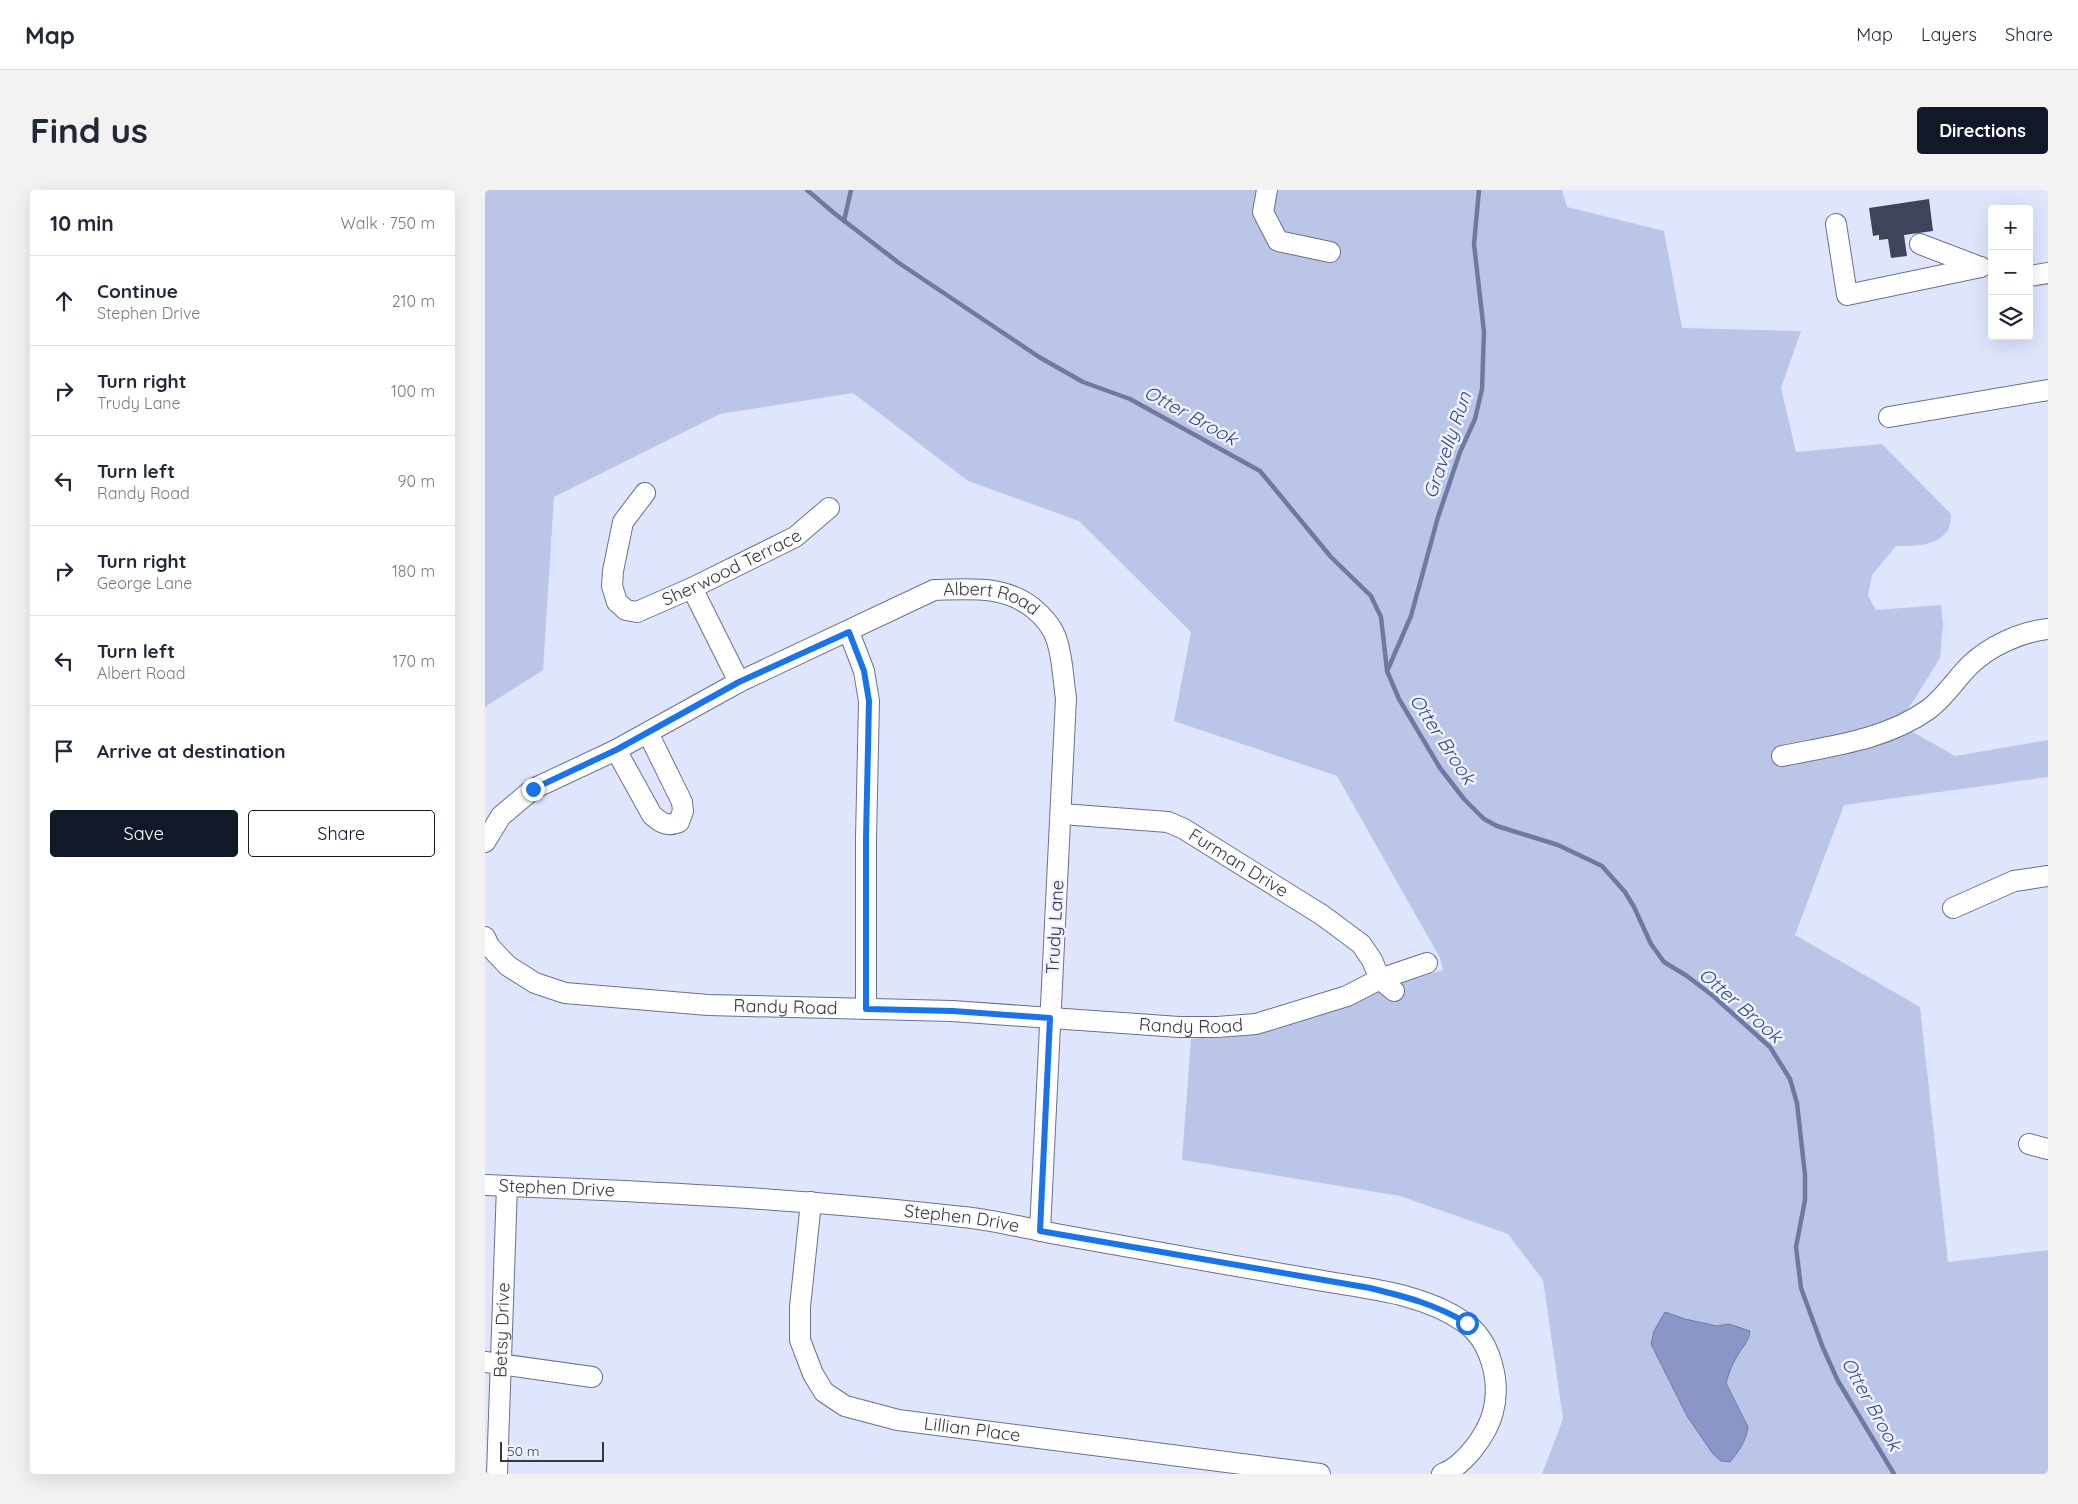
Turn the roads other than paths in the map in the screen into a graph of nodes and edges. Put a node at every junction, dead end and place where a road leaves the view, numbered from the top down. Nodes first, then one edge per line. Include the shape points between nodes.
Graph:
1 (1267, 190) edge
2 (1836, 224) dead end
3 (1920, 244) dead end
4 (1330, 252) dead end
5 (1987, 269) edge
6 (2048, 273) edge
7 (2033, 275) edge
8 (2048, 390) edge
9 (1889, 417) dead end
10 (645, 493) dead end
11 (829, 508) dead end
12 (692, 588) junction
13 (1049, 625) joint
14 (2048, 629) edge
15 (849, 632) junction
16 (739, 682) junction
17 (647, 733) junction
18 (616, 750) junction
19 (1781, 756) dead end
20 (1061, 814) junction
21 (485, 842) edge
22 (2048, 876) edge
23 (1953, 908) dead end
24 (485, 938) edge
25 (1427, 963) dead end
26 (1387, 985) junction
27 (866, 1009) junction
28 (1050, 1018) junction
29 (485, 1185) edge
30 (507, 1186) junction
31 (811, 1202) junction
32 (1040, 1231) junction
33 (493, 1363) edge
34 (592, 1377) dead end
35 (497, 1474) edge
36 (1320, 1474) edge
37 (1442, 1474) edge

1 - 4 street via 1263,212 1278,241
2 - 5 street via 1847,295
3 - 5 street
6 - 7 street
8 - 9 street
10 - 12 street, Sherwood Terrace via 623,522 613,571 612,586 617,602 626,610 637,612
11 - 12 street, Sherwood Terrace via 795,537
12 - 16 street
13 - 15 street, Albert Road via 1020,598 999,591 934,590
13 - 20 street, Trudy Lane via 1057,640 1066,698
14 - 19 street via 2010,639 1988,651 1929,709 1895,729 1856,741
15 - 16 street, Albert Road
15 - 27 street via 864,671 869,701
16 - 17 street, Albert Road
17 - 18 street, Albert Road
17 - 18 street via 682,802 679,822 671,825 661,823 651,815
18 - 21 street, Albert Road via 533,789 501,816
20 - 26 street, Furman Drive via 1168,822 1184,829 1322,915 1361,944
20 - 28 street, Trudy Lane
22 - 23 street via 2014,881
24 - 27 street, Randy Road via 508,966 535,983 565,993 708,1005
25 - 26 street, Randy Road
26 - 28 street, Randy Road via 1256,1024 1179,1027
27 - 28 street, Randy Road
28 - 32 street, Trudy Lane
29 - 30 street, Stephen Drive
30 - 31 street, Stephen Drive
30 - 33 street, Betsy Drive
31 - 32 street, Stephen Drive via 966,1217
31 - 36 street, Lillian Place via 800,1307 800,1340 824,1392 845,1406 897,1420
32 - 37 street, Stephen Drive via 1370,1288 1415,1298 1467,1323 1482,1338 1492,1365 1496,1395 1492,1415 1467,1457
33 - 34 street
33 - 35 street, Betsy Drive

